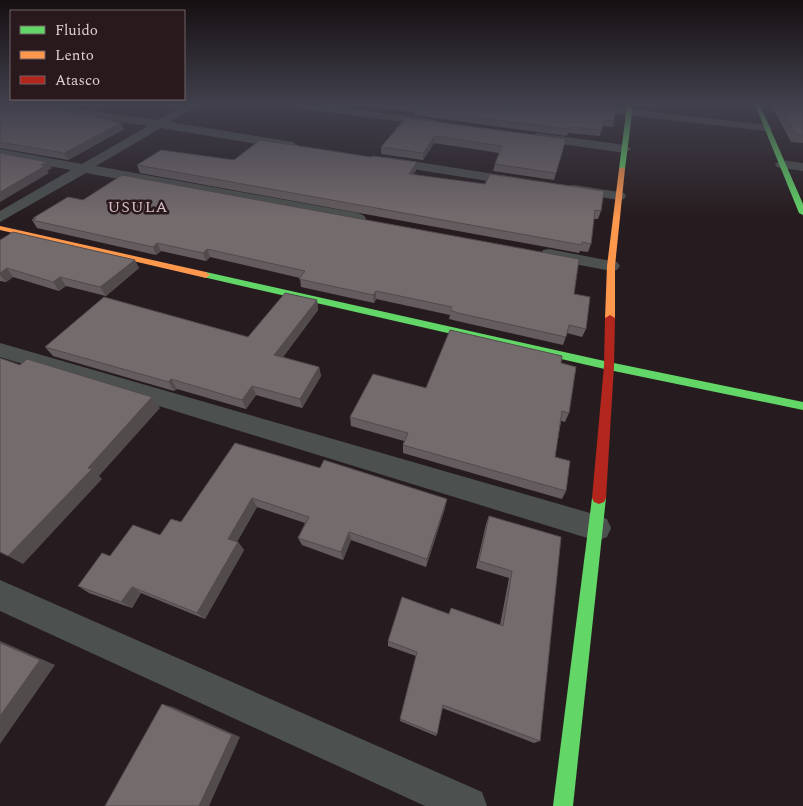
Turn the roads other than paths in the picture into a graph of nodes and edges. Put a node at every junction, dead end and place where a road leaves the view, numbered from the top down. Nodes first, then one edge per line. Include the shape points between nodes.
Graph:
1 (128, 143) edge
2 (272, 143) edge
3 (578, 143) edge
4 (626, 143) edge
5 (773, 143) edge
6 (305, 148) edge
7 (625, 149) junction
8 (0, 153) edge
9 (372, 159) edge
10 (781, 164) junction
11 (86, 167) junction
12 (803, 167) edge
13 (537, 184) edge
14 (564, 188) edge
15 (619, 196) junction
16 (803, 213) edge
17 (0, 217) edge
18 (368, 220) edge
19 (0, 228) edge
20 (534, 251) edge
21 (611, 266) junction
22 (0, 350) edge
23 (609, 366) junction
24 (803, 406) edge
25 (597, 528) junction
26 (0, 595) edge
27 (468, 806) edge
28 (563, 806) edge

1 - 11 street
2 - 6 street
3 - 7 street
4 - 7 street
5 - 10 street
7 - 15 street
8 - 11 street
9 - 13 street
10 - 12 street
10 - 16 street
11 - 17 street
11 - 18 street
14 - 15 street
15 - 21 street
19 - 23 street
20 - 21 street
21 - 23 street
22 - 25 street
23 - 24 street
23 - 25 street
25 - 28 street
26 - 27 street

